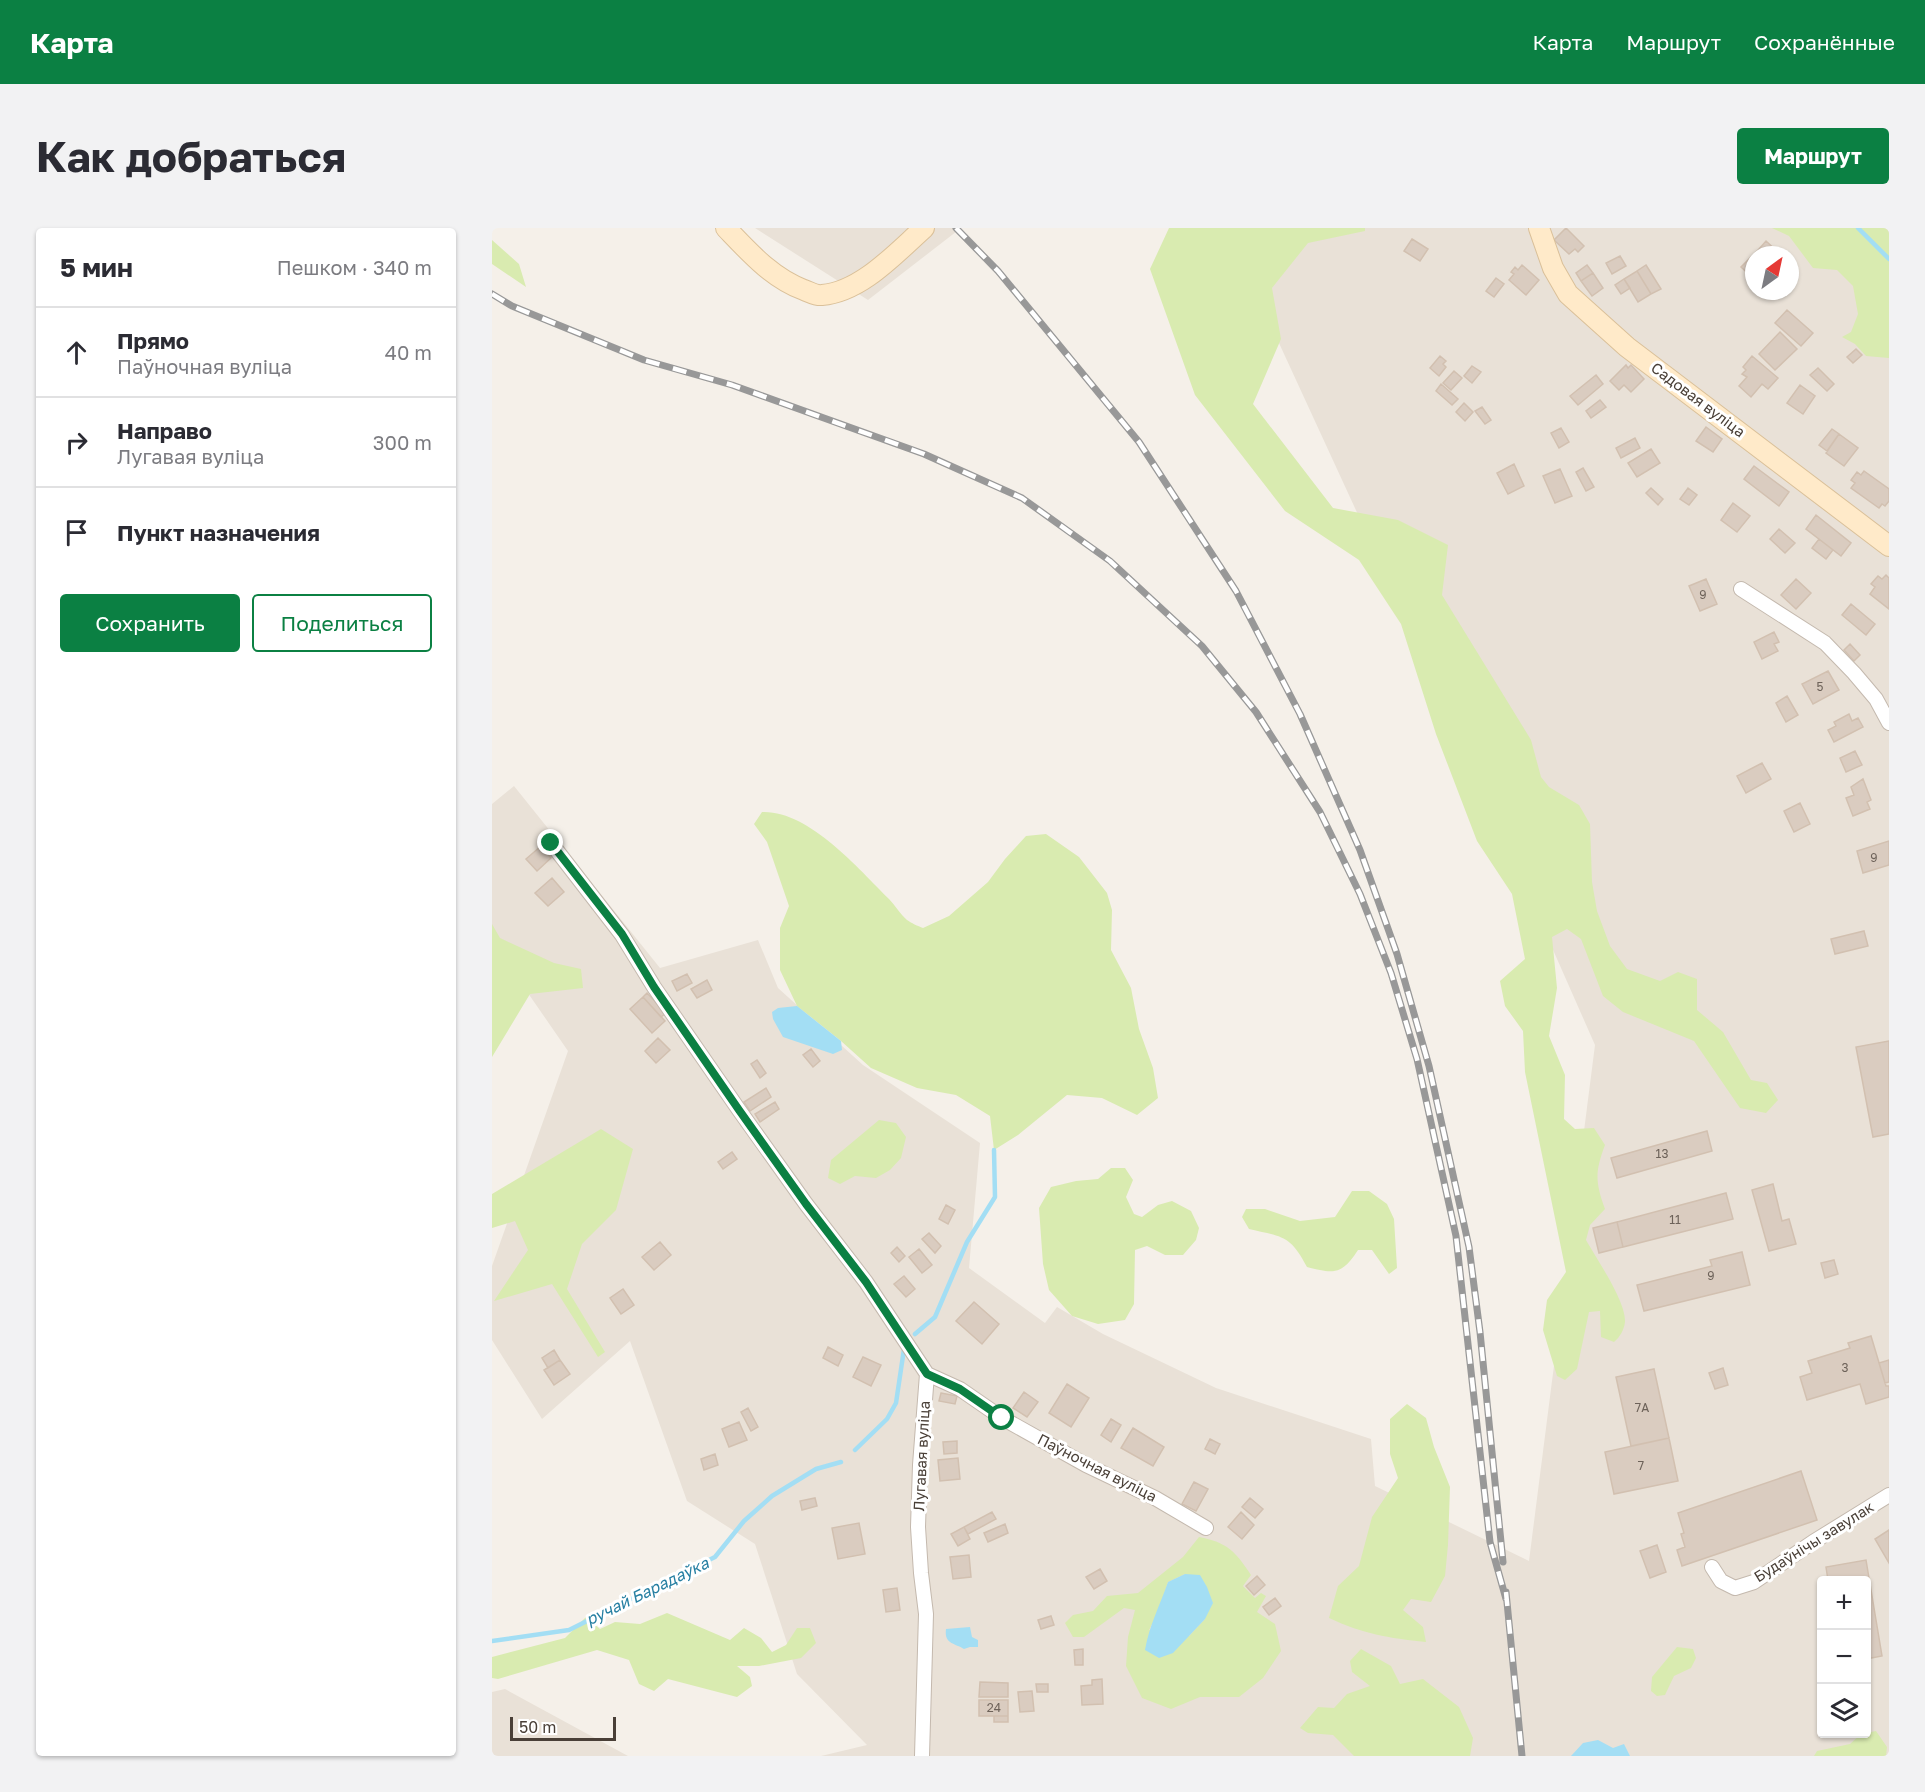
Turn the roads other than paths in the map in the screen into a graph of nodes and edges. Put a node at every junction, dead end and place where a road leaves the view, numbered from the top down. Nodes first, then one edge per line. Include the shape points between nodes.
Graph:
1 (726, 228) edge
2 (924, 228) edge
3 (1539, 228) edge
4 (1889, 546) edge
5 (1742, 589) dead end
6 (1889, 723) edge
7 (551, 843) dead end
8 (927, 1374) junction
9 (1889, 1495) edge
10 (1206, 1528) dead end
11 (1712, 1567) dead end
12 (922, 1756) edge

1 - 2 street via 772,274 819,296 843,291 875,272
3 - 4 street, Садовая вуліца via 1553,268 1568,294 1626,347
5 - 6 street via 1825,643 1876,699
7 - 8 street via 622,934 739,1110 866,1282
8 - 10 street, Паўночная вуліца
8 - 12 street, Лугавая вуліца via 918,1527 926,1614
9 - 11 street, Будаўнічы завулак via 1754,1582 1735,1588 1721,1581

